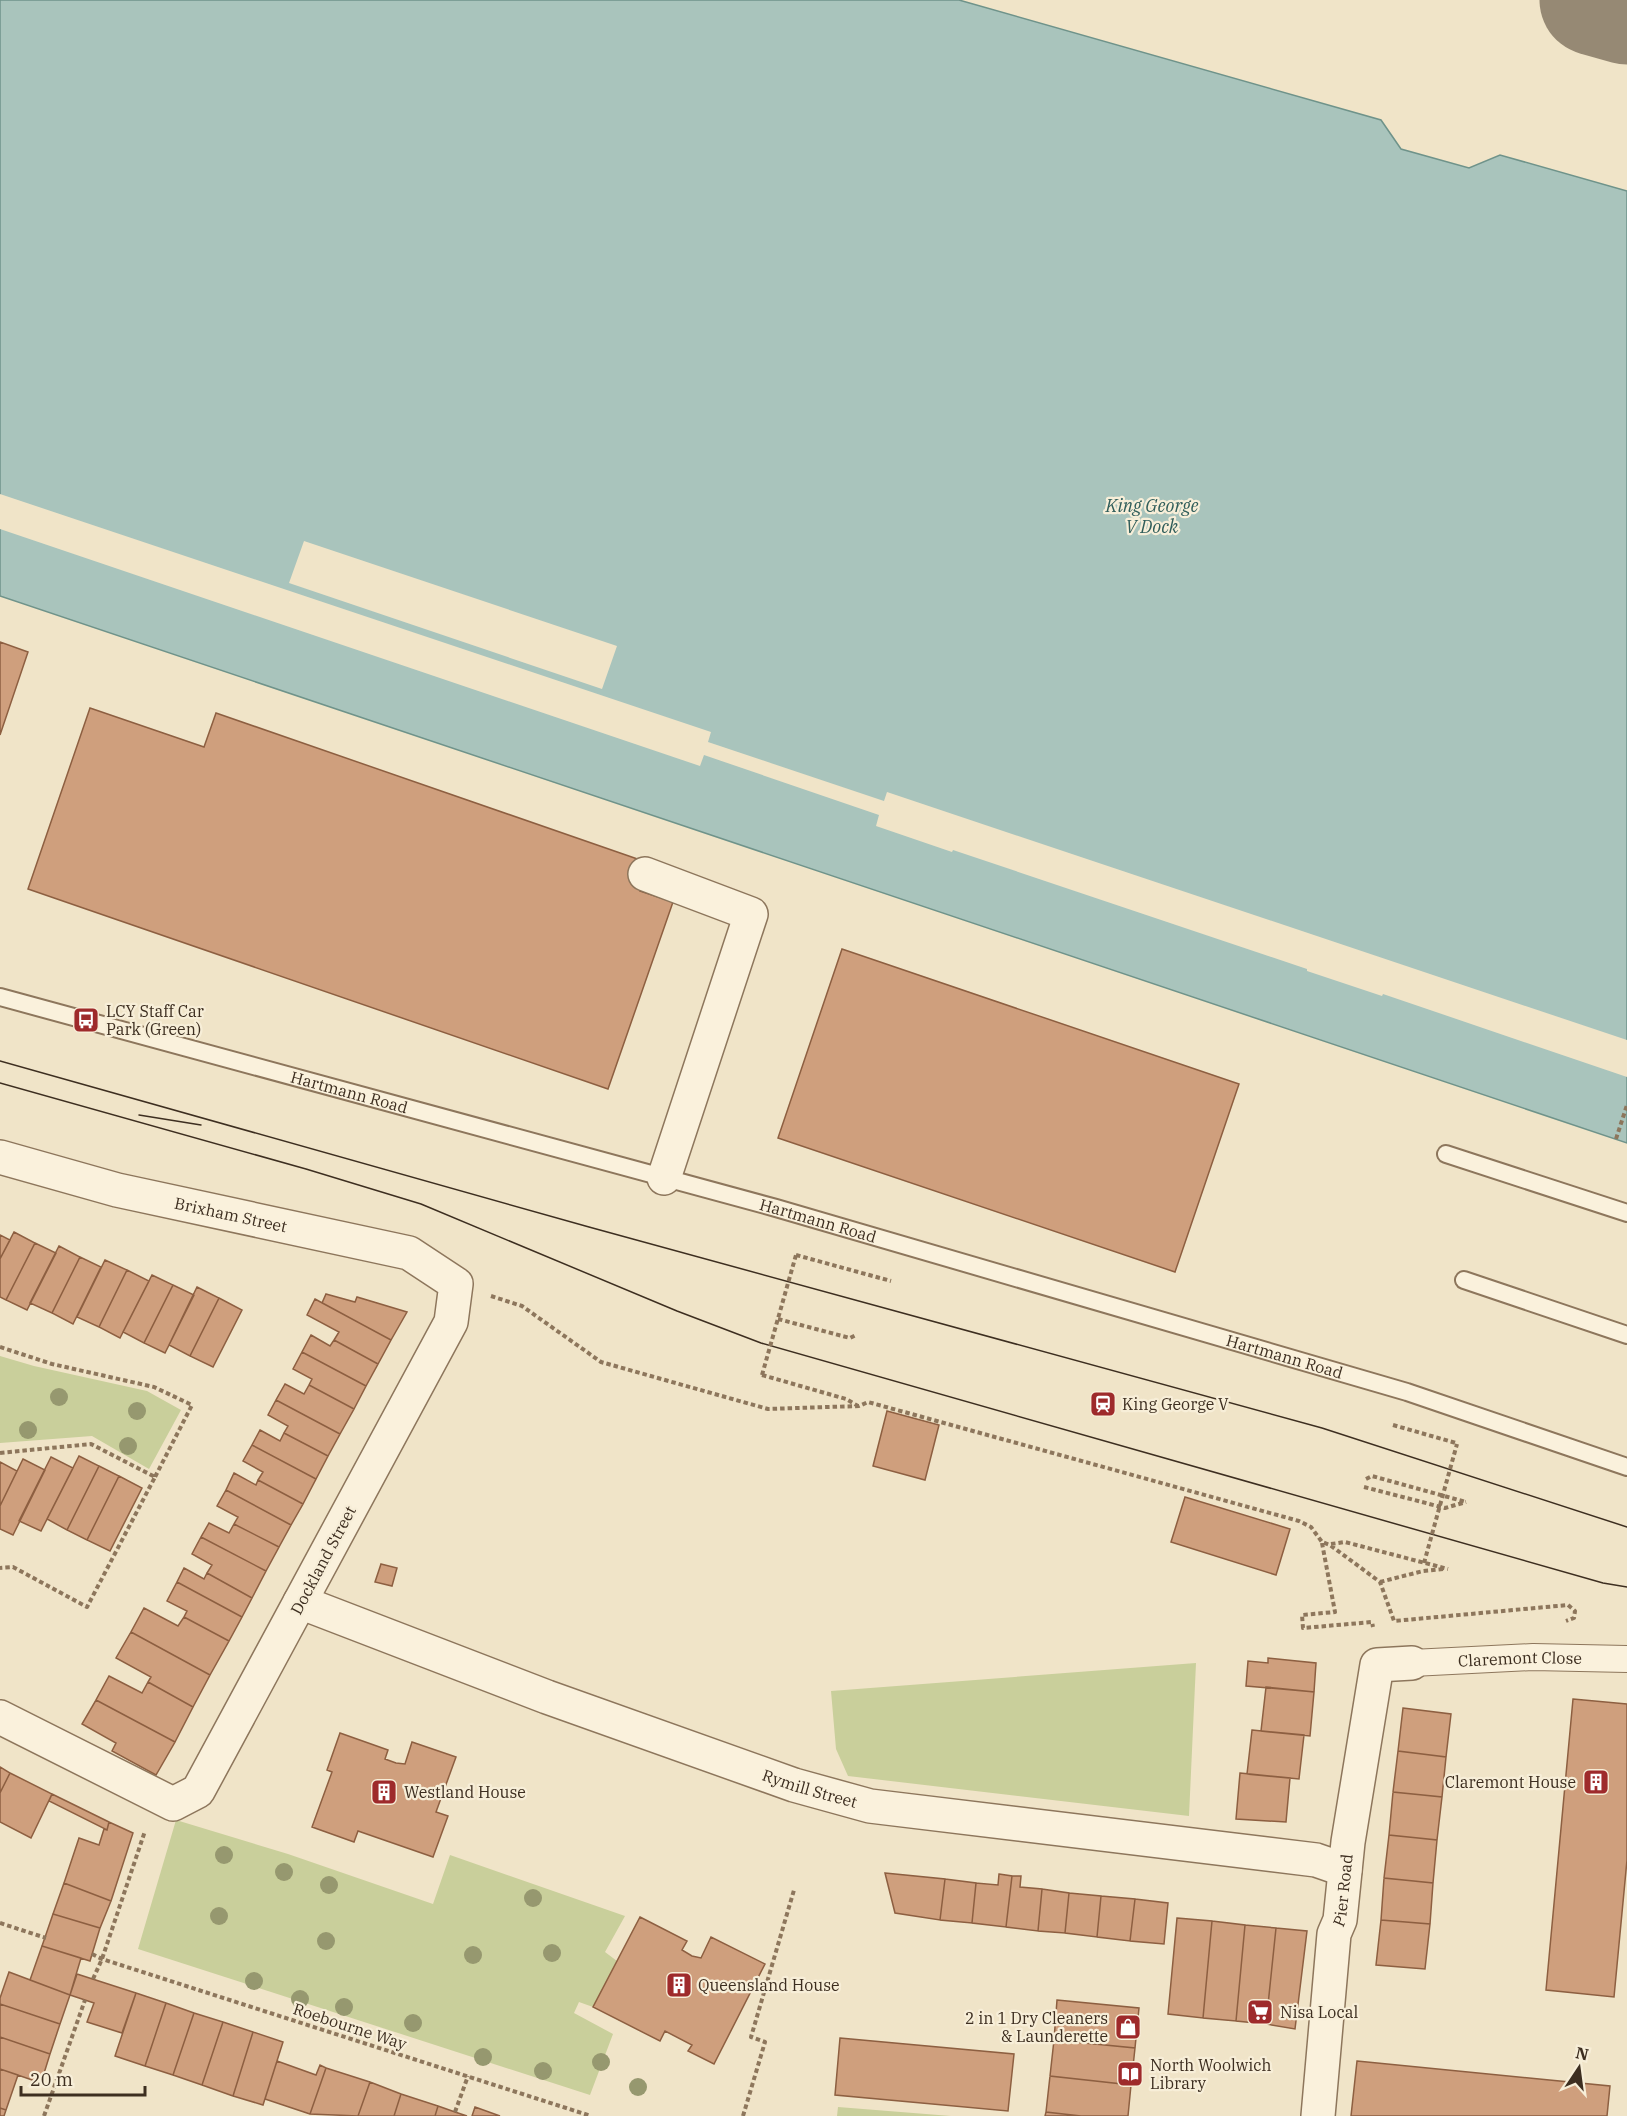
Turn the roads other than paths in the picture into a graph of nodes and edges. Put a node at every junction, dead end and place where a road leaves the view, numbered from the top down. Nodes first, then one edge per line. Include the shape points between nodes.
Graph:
1 (645, 873) dead end
2 (0, 997) edge
3 (1446, 1155) dead end
4 (0, 1157) edge
5 (664, 1178) junction
6 (1627, 1213) edge
7 (1464, 1280) dead end
8 (456, 1284) joint
9 (1627, 1335) edge
10 (1627, 1467) edge
11 (300, 1602) junction
12 (1627, 1659) edge
13 (1413, 1663) joint
14 (0, 1717) edge
15 (1345, 1870) junction
16 (1318, 2116) edge

1 - 5 street via 751,914
2 - 5 lane, Hartmann Road
3 - 6 lane
4 - 8 street, Brixham Street via 117,1190 409,1253
5 - 10 lane, Hartmann Road via 1407,1392
7 - 9 lane
8 - 11 street, Dockland Street via 451,1322
11 - 14 street, Dockland Street via 198,1791 173,1804
11 - 15 street, Rymill Street via 558,1701 794,1785 870,1806 1316,1860
12 - 13 street, Claremont Close via 1533,1657
13 - 15 street, Pier Road via 1377,1665
15 - 16 street, Pier Road via 1340,1920 1334,1934

